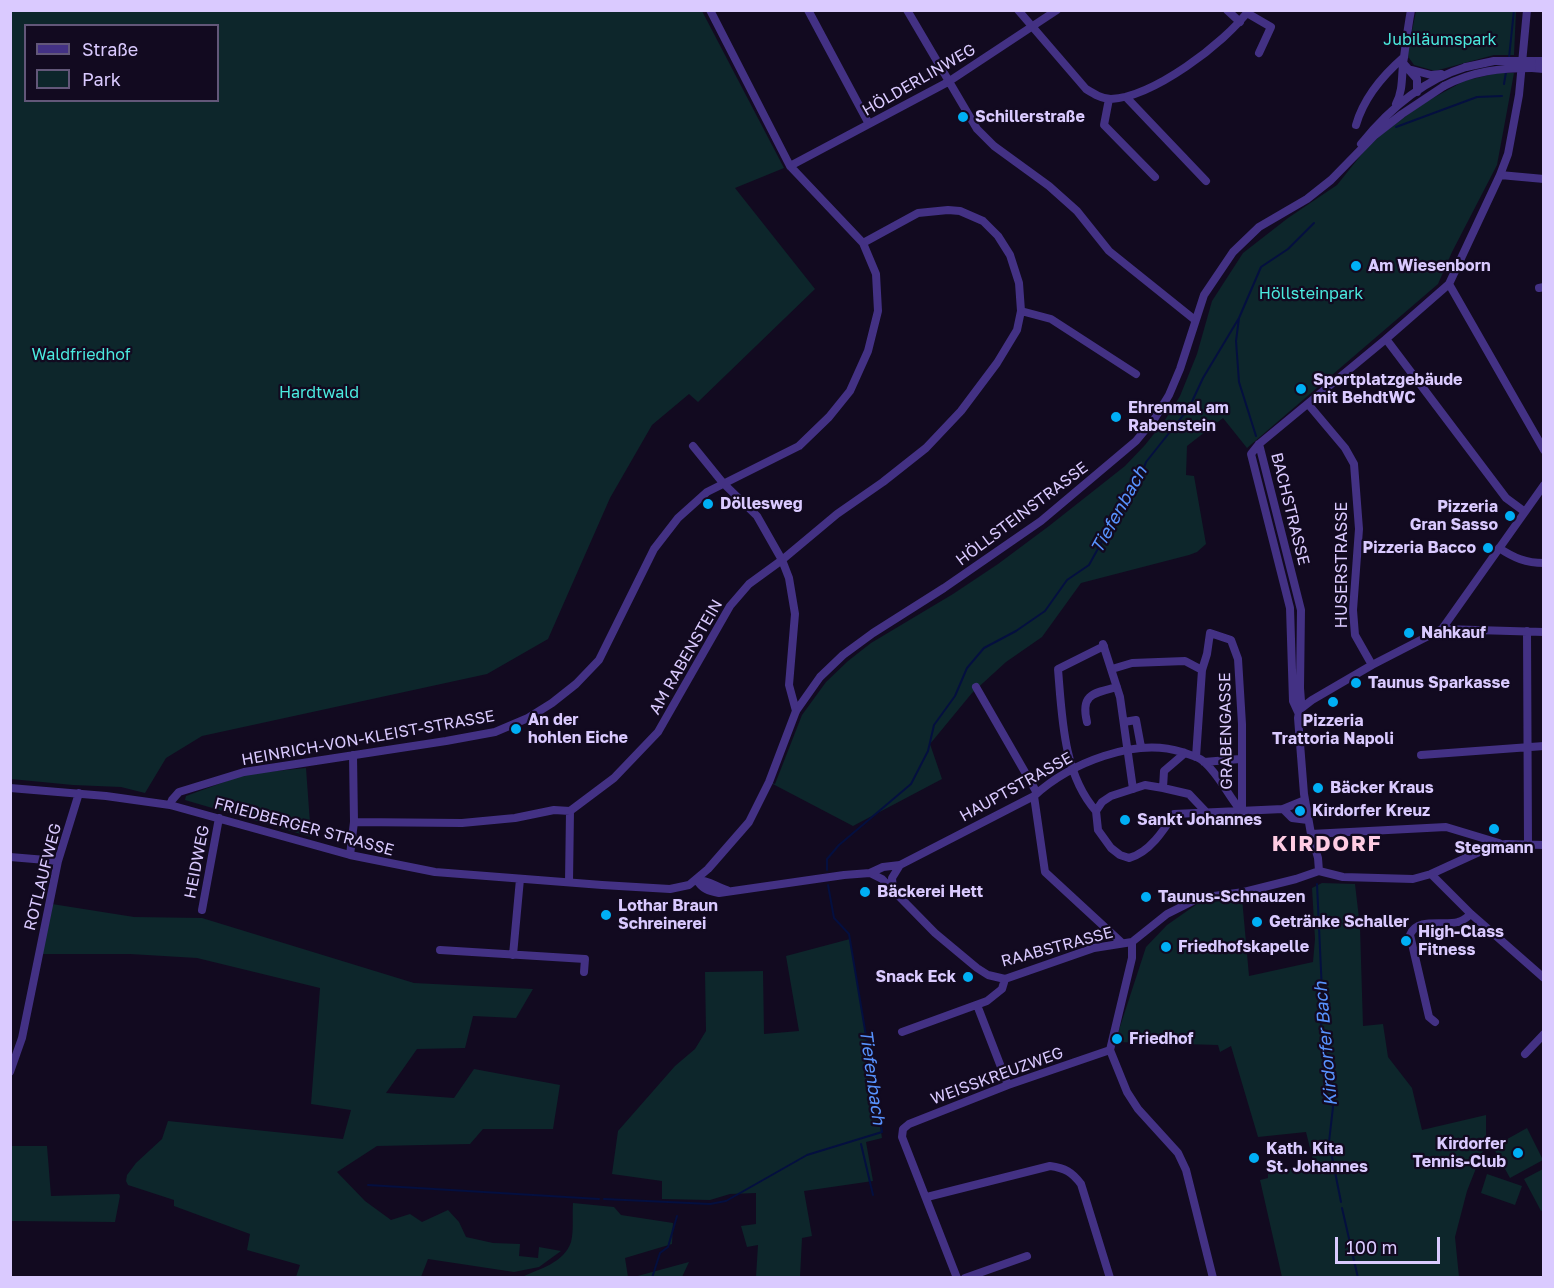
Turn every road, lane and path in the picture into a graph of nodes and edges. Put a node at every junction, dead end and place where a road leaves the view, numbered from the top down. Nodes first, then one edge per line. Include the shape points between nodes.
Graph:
1 (710, 10) edge
2 (808, 10) edge
3 (907, 10) edge
4 (1018, 10) edge
5 (1057, 10) edge
6 (1227, 10) edge
7 (1411, 10) edge
8 (1527, 10) edge
9 (1248, 12) edge
10 (1240, 22) junction
11 (1032, 28) junction
12 (1259, 52) dead end
13 (1544, 62) edge
14 (1405, 63) junction
15 (1532, 64) junction
16 (1544, 69) edge
17 (1445, 73) junction
18 (948, 82) junction
19 (1416, 91) junction
20 (1431, 94) junction
21 (1126, 97) junction
22 (1109, 99) junction
23 (1394, 108) junction
24 (869, 124) junction
25 (1356, 125) dead end
26 (1375, 135) junction
27 (1350, 160) junction
28 (790, 166) junction
29 (1500, 175) junction
30 (1155, 177) dead end
31 (1544, 179) edge
32 (1206, 181) dead end
33 (863, 243) junction
34 (1449, 284) junction
35 (1021, 311) junction
36 (1195, 320) junction
37 (1386, 339) junction
38 (1136, 374) dead end
39 (1308, 404) junction
40 (693, 446) dead end
41 (1544, 450) edge
42 (723, 483) junction
43 (1544, 485) edge
44 (1525, 512) junction
45 (1499, 548) junction
46 (782, 560) junction
47 (1544, 563) edge
48 (1442, 629) junction
49 (1527, 631) junction
50 (1544, 632) edge
51 (1372, 665) junction
52 (1112, 669) junction
53 (1202, 670) junction
54 (976, 687) dead end
55 (1117, 687) junction
56 (796, 711) junction
57 (1298, 712) junction
58 (1086, 722) dead end
59 (1124, 722) junction
60 (1544, 746) edge
61 (1142, 747) junction
62 (1126, 749) junction
63 (1527, 749) junction
64 (1185, 753) junction
65 (353, 755) junction
66 (1421, 755) dead end
67 (1196, 757) junction
68 (1240, 759) junction
69 (1204, 762) junction
70 (1072, 769) junction
71 (10, 788) edge
72 (1163, 788) junction
73 (1133, 789) junction
74 (79, 793) junction
75 (1036, 794) junction
76 (1305, 800) junction
77 (170, 806) junction
78 (1283, 809) junction
79 (1096, 811) junction
80 (570, 812) junction
81 (1206, 812) junction
82 (1242, 812) junction
83 (219, 818) junction
84 (1308, 820) junction
85 (354, 822) junction
86 (1311, 834) junction
87 (1506, 844) junction
88 (1528, 845) junction
89 (1544, 845) edge
90 (350, 855) junction
91 (10, 857) edge
92 (57, 861) junction
93 (900, 865) junction
94 (1319, 871) junction
95 (870, 873) junction
96 (1431, 874) junction
97 (520, 879) junction
98 (697, 880) junction
99 (569, 882) junction
100 (893, 890) junction
101 (202, 910) dead end
102 (1471, 914) junction
103 (1132, 942) junction
104 (1122, 943) junction
105 (440, 950) dead end
106 (513, 956) junction
107 (584, 972) dead end
108 (1544, 978) edge
109 (1005, 979) junction
110 (977, 1005) junction
111 (1435, 1022) dead end
112 (902, 1032) dead end
113 (1544, 1034) edge
114 (1110, 1050) junction
115 (1525, 1054) dead end
116 (10, 1072) edge
117 (1008, 1085) junction
118 (927, 1197) junction
119 (1027, 1256) dead end
120 (957, 1278) edge
121 (965, 1278) edge
122 (1110, 1278) edge
123 (1214, 1278) edge

1 - 28 street, HEINRICH-VON-KLEIST-STRASSE
2 - 24 street
3 - 18 street
4 - 11 street
5 - 11 street, HÖLDERLINWEG
6 - 10 street
7 - 14 street, HÖLLSTEINSTRASSE
8 - 29 street via 1514,126
9 - 10 street
9 - 12 street via 1271,27
10 - 21 street via 1195,61
11 - 18 street, HÖLDERLINWEG
11 - 22 street via 1086,89
13 - 15 street
14 - 17 street via 1419,74
14 - 19 street via 1406,76
14 - 23 street, HÖLLSTEINSTRASSE
14 - 25 street via 1387,72 1363,104
15 - 16 street
15 - 17 street, bridge via 1494,61
15 - 20 street, HÖLLSTEINSTRASSE, bridge via 1482,71
17 - 19 street
18 - 24 street, HÖLDERLINWEG
18 - 36 street via 977,129 994,146 1049,186 1077,211 1108,251
19 - 20 street
19 - 23 street, HÖLLSTEINSTRASSE
19 - 26 street, HÖLLSTEINSTRASSE via 1412,100
20 - 26 street, HÖLLSTEINSTRASSE
21 - 22 street
21 - 32 street
22 - 30 street via 1104,125
23 - 27 street, HÖLLSTEINSTRASSE
24 - 28 street, HÖLDERLINWEG
26 - 27 street, HÖLLSTEINSTRASSE
27 - 36 street, HÖLLSTEINSTRASSE via 1307,199 1247,237 1216,275
28 - 33 street, HEINRICH-VON-KLEIST-STRASSE
29 - 31 street
29 - 34 street
33 - 35 street, AM RABENSTEIN via 918,213 948,210 983,221 1010,255 1019,283
33 - 42 street, HEINRICH-VON-KLEIST-STRASSE via 876,274 878,311 868,351 850,391 799,446
34 - 37 street
34 - 41 street
35 - 38 street via 1051,319
35 - 46 street, AM RABENSTEIN via 1017,330 997,363 961,411 926,448
36 - 56 street, HÖLLSTEINSTRASSE via 1169,395 1136,441 1041,521 843,655 820,677
37 - 39 street
37 - 44 street via 1503,494
39 - 51 street, HUSERSTRASSE via 1354,464 1359,529 1354,635
39 - 57 street, BACHSTRASSE via 1259,444 1301,610
40 - 42 street
42 - 46 street via 757,516
42 - 65 street, HEINRICH-VON-KLEIST-STRASSE via 678,518 654,549 599,660 552,703 495,732
43 - 44 street
44 - 45 street
45 - 47 street via 1512,557
45 - 48 street
46 - 56 street via 795,614 789,685
46 - 80 street, AM RABENSTEIN via 749,584 730,606 658,732 614,778
48 - 49 street
48 - 51 street
49 - 50 street
49 - 63 street
51 - 57 street
52 - 53 street via 1132,663 1185,661
52 - 55 street
52 - 70 street via 1103,644 1058,669
53 - 67 street
53 - 68 street, GRABENGASSE via 1210,633 1231,640 1238,659
54 - 75 street
55 - 58 street via 1089,695 1084,712
55 - 59 street
56 - 98 street, HÖLLSTEINSTRASSE via 749,822
57 - 76 street, BACHSTRASSE
59 - 61 street via 1136,720
59 - 62 street
60 - 63 street
61 - 62 street, HAUPTSTRASSE
61 - 64 street, HAUPTSTRASSE
62 - 70 street, HAUPTSTRASSE
62 - 73 street
63 - 66 street
63 - 88 street
64 - 67 street, HAUPTSTRASSE
64 - 72 street via 1164,771
65 - 77 street, HEINRICH-VON-KLEIST-STRASSE via 244,772 179,792
65 - 85 street
67 - 69 street, HAUPTSTRASSE
68 - 69 street
68 - 82 street, GRABENGASSE
69 - 82 street, HAUPTSTRASSE
70 - 75 street, HAUPTSTRASSE
70 - 79 street via 1084,798
71 - 74 street, FRIEDBERGER STRASSE
72 - 73 street via 1145,785
72 - 81 street via 1189,794
73 - 79 street via 1111,796
74 - 77 street, FRIEDBERGER STRASSE
74 - 92 street, ROTLAUFWEG
75 - 93 street, HAUPTSTRASSE
75 - 104 street via 1045,872
76 - 78 street
76 - 84 street, BACHSTRASSE
77 - 83 street, FRIEDBERGER STRASSE
78 - 82 street
78 - 84 street via 1292,818
79 - 81 street via 1101,836 1111,848 1129,858 1142,852 1174,814
80 - 85 street via 554,810 462,823
80 - 99 street
81 - 82 street
83 - 90 street, FRIEDBERGER STRASSE
83 - 101 street, HEIDWEG
84 - 86 street, BACHSTRASSE
85 - 90 street
86 - 87 street via 1446,827
86 - 94 street, BACHSTRASSE
87 - 88 street
87 - 96 street via 1478,851
88 - 89 street
90 - 97 street, FRIEDBERGER STRASSE via 435,872
91 - 92 street
92 - 116 street, ROTLAUFWEG via 21,1038
93 - 95 street, HAUPTSTRASSE
93 - 100 street via 892,878
94 - 96 street via 1342,877 1401,879
94 - 103 street via 1244,892 1193,900 1167,914
95 - 98 street via 735,891
95 - 100 street, RAABSTRASSE
96 - 102 street
97 - 99 street, FRIEDBERGER STRASSE
97 - 106 street
98 - 99 street, FRIEDBERGER STRASSE via 670,889
100 - 109 street, RAABSTRASSE via 977,968
102 - 108 street
102 - 111 street via 1455,923 1419,925 1410,935 1429,1017
103 - 104 street, RAABSTRASSE
103 - 114 street via 1132,958
104 - 109 street, RAABSTRASSE via 1094,948
105 - 106 street
106 - 107 street via 585,959
109 - 110 street via 1002,989
110 - 112 street
110 - 117 street
113 - 115 street
114 - 117 street, WEISSKREUZWEG
114 - 123 street via 1127,1092 1178,1154 1186,1170
117 - 118 street, WEISSKREUZWEG via 909,1124 903,1130 902,1137
118 - 120 street
118 - 122 street via 1050,1166 1064,1168 1081,1184
119 - 121 street

